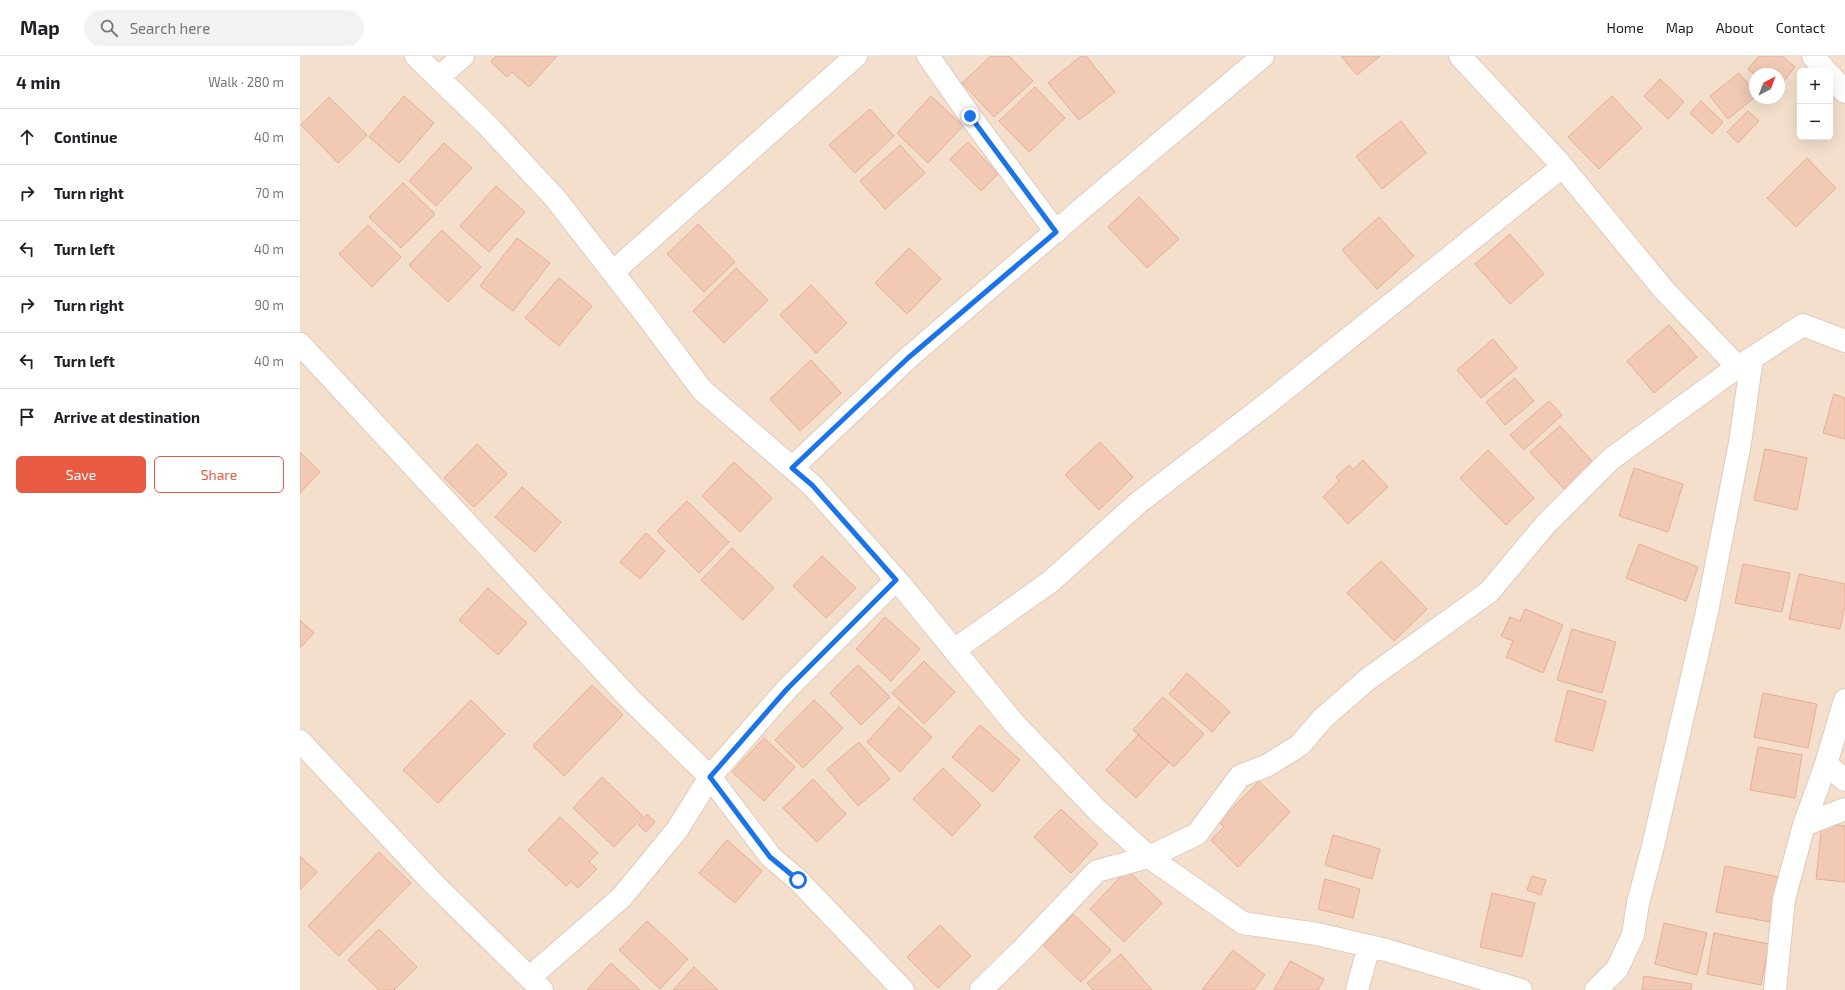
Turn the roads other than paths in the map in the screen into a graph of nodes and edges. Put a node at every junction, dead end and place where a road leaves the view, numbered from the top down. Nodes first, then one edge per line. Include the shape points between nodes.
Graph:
1 (416, 56) edge
2 (463, 56) edge
3 (856, 56) edge
4 (928, 56) edge
5 (1263, 56) edge
6 (1460, 56) edge
7 (1813, 56) edge
8 (1823, 68) edge
9 (438, 78) junction
10 (1833, 78) edge
11 (1845, 92) edge
12 (1562, 167) junction
13 (1056, 232) junction
14 (613, 272) junction
15 (1845, 341) edge
16 (300, 344) edge
17 (1745, 363) junction
18 (792, 468) junction
19 (896, 580) junction
20 (954, 650) junction
21 (1845, 700) edge
22 (300, 741) edge
23 (1826, 764) junction
24 (710, 777) junction
25 (1845, 780) edge
26 (1845, 809) edge
27 (1804, 825) junction
28 (1149, 857) junction
29 (1369, 946) junction
30 (1617, 980) edge
31 (536, 984) edge
32 (903, 990) edge
33 (981, 990) edge
34 (1357, 990) edge
35 (1521, 990) edge
36 (1596, 990) edge
37 (1775, 990) edge

1 - 9 street
2 - 9 street
3 - 14 street
4 - 13 street
5 - 13 street
6 - 12 street
7 - 8 street
9 - 14 street via 487,125 555,198
10 - 11 street
12 - 17 street via 1664,290
12 - 20 street via 1268,403 1138,503 1050,582
13 - 18 street via 908,358
14 - 18 street via 702,390
15 - 17 street via 1803,325
16 - 24 street via 629,698
17 - 28 street via 1611,459 1545,525 1489,592 1368,679 1323,718 1300,745 1268,765 1240,776 1197,834
17 - 30 street via 1740,443 1705,619 1638,903 1633,935
18 - 19 street via 812,485
19 - 20 street
19 - 24 street via 787,689
20 - 28 street via 1013,722 1100,812
21 - 23 street
22 - 31 street via 434,884
23 - 25 street
23 - 27 street
24 - 31 street via 677,830 621,898
24 - 32 street via 770,857 798,880
26 - 27 street
27 - 37 street via 1784,899
28 - 29 street via 1243,923 1317,934
28 - 33 street via 1097,870
29 - 34 street
29 - 35 street
30 - 36 street

